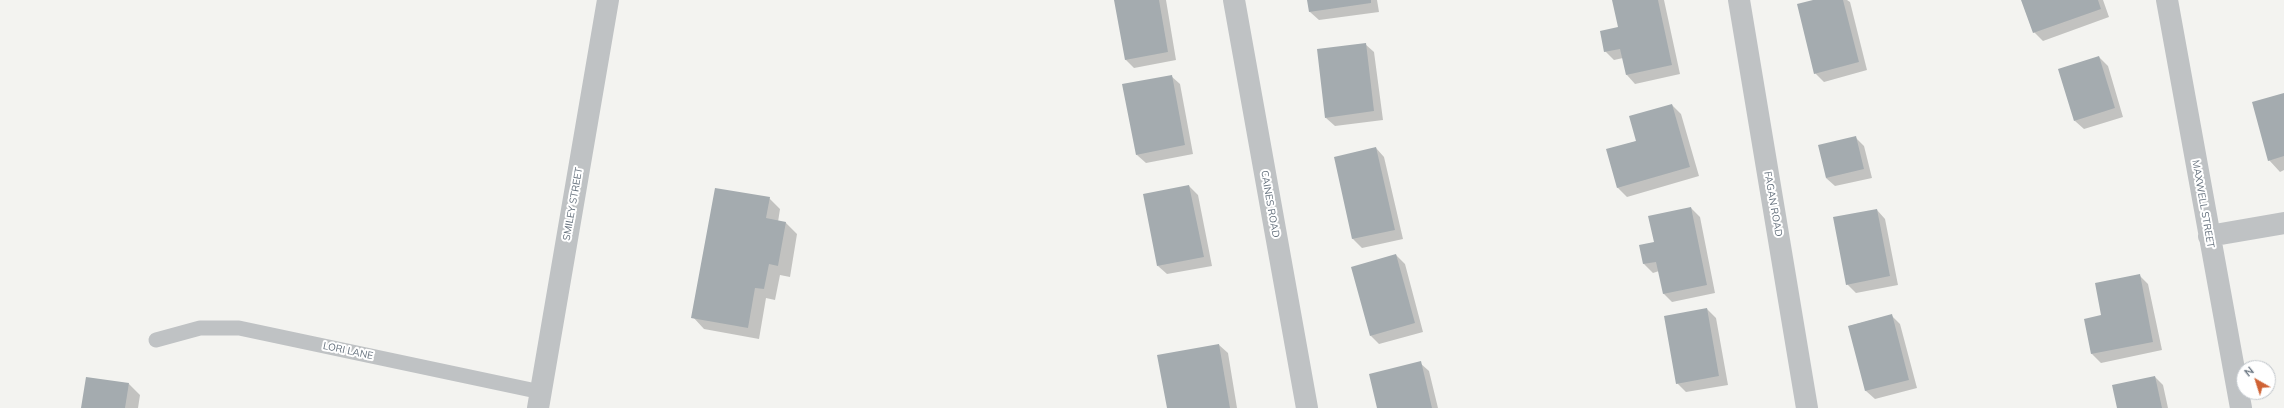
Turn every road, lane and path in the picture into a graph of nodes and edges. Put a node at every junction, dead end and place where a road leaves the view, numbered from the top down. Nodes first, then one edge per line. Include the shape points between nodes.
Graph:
1 (608, 0) edge
2 (1234, 0) edge
3 (1739, 0) edge
4 (2168, 0) edge
5 (2284, 223) edge
6 (2209, 236) junction
7 (156, 340) dead end
8 (540, 400) edge
9 (1307, 408) edge
10 (1807, 408) edge
11 (2240, 408) edge

1 - 8 street, SMILEY STREET
2 - 9 street, CAINES ROAD
3 - 10 street, FAGAN ROAD
4 - 6 street, MAXWELL STREET
5 - 6 street
6 - 11 street, MAXWELL STREET
7 - 8 lane, LORI LANE via 200,328 239,328

